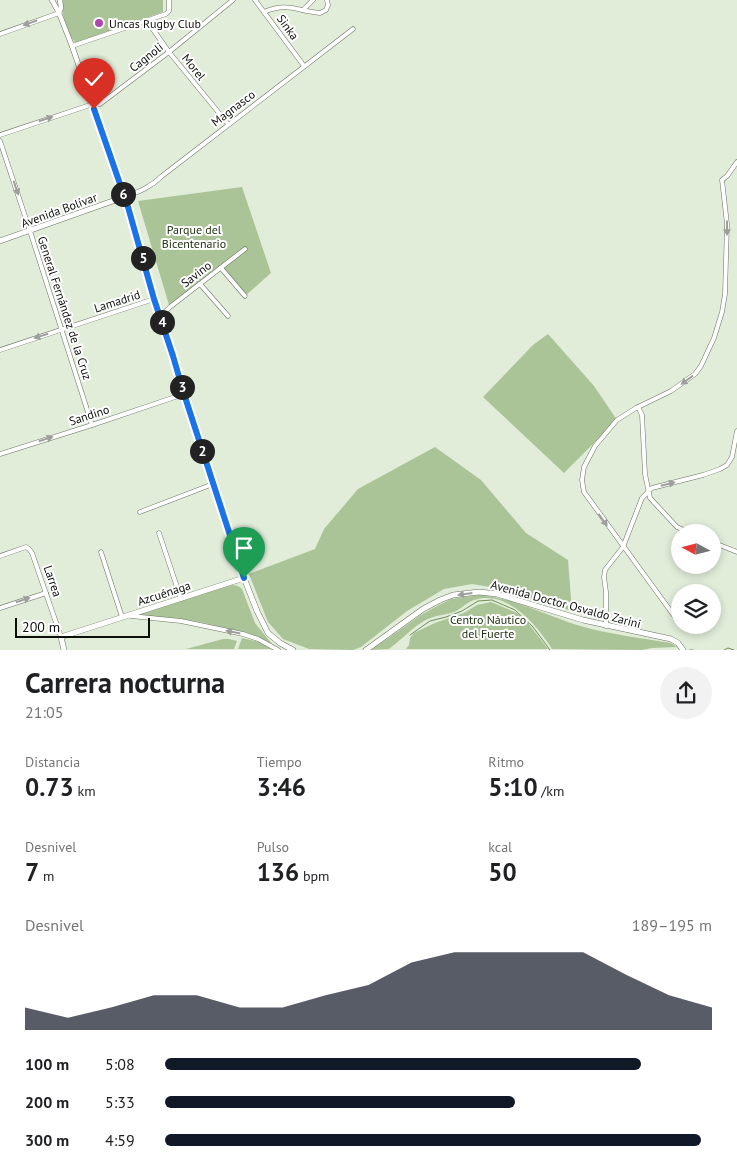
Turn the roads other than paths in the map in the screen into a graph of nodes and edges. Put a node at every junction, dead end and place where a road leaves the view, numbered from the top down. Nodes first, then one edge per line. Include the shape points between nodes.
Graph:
1 (52, 0) edge
2 (60, 0) edge
3 (169, 0) edge
4 (233, 0) edge
5 (256, 0) edge
6 (313, 0) edge
7 (327, 0) edge
8 (303, 10) junction
9 (264, 12) junction
10 (60, 13) junction
11 (147, 22) junction
12 (352, 29) dead end
13 (0, 34) edge
14 (72, 46) junction
15 (169, 52) junction
16 (304, 66) junction
17 (93, 104) junction
18 (228, 124) junction
19 (0, 135) edge
20 (0, 141) edge
21 (737, 162) edge
22 (124, 197) junction
23 (30, 231) junction
24 (0, 241) edge
25 (245, 249) dead end
26 (221, 268) junction
27 (200, 284) junction
28 (246, 296) dead end
29 (154, 299) junction
30 (228, 316) dead end
31 (160, 317) junction
32 (62, 329) junction
33 (0, 350) edge
34 (184, 394) junction
35 (638, 407) junction
36 (92, 425) junction
37 (737, 431) edge
38 (0, 454) edge
39 (213, 484) junction
40 (648, 491) junction
41 (140, 512) dead end
42 (674, 524) edge
43 (159, 533) dead end
44 (721, 546) edge
45 (623, 547) junction
46 (101, 552) dead end
47 (737, 552) edge
48 (0, 556) edge
49 (244, 578) junction
50 (46, 593) junction
51 (181, 598) junction
52 (0, 608) edge
53 (671, 611) edge
54 (128, 615) junction
55 (122, 617) junction
56 (606, 626) junction
57 (61, 637) junction
58 (682, 648) edge
59 (64, 650) edge
60 (278, 650) edge
61 (293, 650) edge
62 (366, 650) edge

1 - 10 street
2 - 10 street
3 - 11 street via 166,14
4 - 15 street, Cagnoli
5 - 9 street, Sinka
6 - 8 street
7 - 8 street via 326,10 320,14
8 - 9 street via 280,6
9 - 16 street, Sinka
10 -> 13 street
10 - 14 street
11 - 14 street
11 - 15 street, Morel
12 - 16 street, Magnasco
14 - 17 street
15 - 17 street, Cagnoli via 100,104
15 - 18 street, Morel
16 - 18 street, Magnasco
19 -> 17 street, Cagnoli
17 - 22 street
18 - 22 street, Magnasco via 148,188
20 -> 23 street, General Fernández de la Cruz
21 -> 35 street via 722,180 727,224 726,294 714,338 695,374 671,391
22 - 23 main road, Avenida Bolívar
22 - 29 main road
23 - 24 main road, Avenida Bolívar
23 - 32 street, General Fernández de la Cruz
25 - 26 street, Savino
26 - 27 street, Savino
26 - 28 street
27 - 30 street
27 - 31 street, Savino
29 - 31 main road
29 - 32 street, Lamadrid
31 - 34 main road
32 -> 33 street, Lamadrid
32 - 36 street, General Fernández de la Cruz
34 - 36 street, Sandino
34 - 39 main road
35 - 40 street via 642,415
35 -> 45 street via 617,420 595,446 584,467 582,480 584,492
38 -> 36 street, Sandino
40 -> 37 street via 720,469 732,457
39 - 41 street
39 - 49 main road
40 - 42 street via 650,498
40 - 45 street via 637,508
43 - 51 street
44 - 47 street
45 - 53 street
45 - 56 street via 605,570
46 - 55 street
48 - 50 street, Larrea via 26,547 29,549
49 - 51 main road, Azcuénaga
49 - 61 main road via 268,633
52 -> 50 street
50 - 57 street, Larrea
51 - 54 main road, Azcuénaga
54 - 55 main road, Azcuénaga
60 -> 54 street via 243,634 181,621
55 - 57 main road, Azcuénaga
56 - 58 main road, Avenida Doctor Osvaldo Zarini via 671,639
56 -> 62 main road, Avenida Doctor Osvaldo Zarini via 498,594 478,592 453,596 422,609
57 - 59 main road, Larrea

